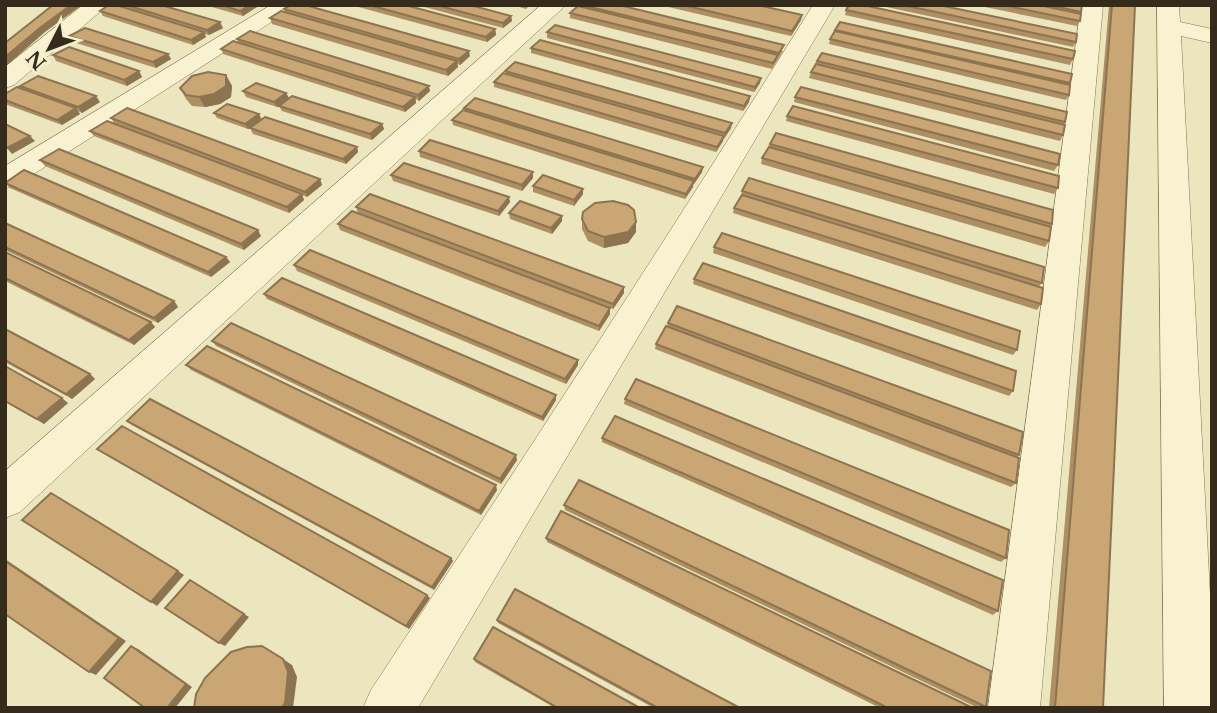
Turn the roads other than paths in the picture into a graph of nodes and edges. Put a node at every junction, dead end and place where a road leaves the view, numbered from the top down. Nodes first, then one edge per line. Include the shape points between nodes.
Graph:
1 (97, 5) edge
2 (287, 5) edge
3 (555, 5) edge
4 (824, 5) edge
5 (1092, 5) edge
6 (1168, 16) edge
7 (1212, 36) edge
8 (5, 80) edge
9 (5, 179) edge
10 (5, 498) edge
11 (389, 708) edge
12 (1014, 708) edge
13 (1190, 708) edge

1 - 8 lane
2 - 9 lane
3 - 10 lane
4 - 11 lane
5 - 12 lane
6 - 7 lane
6 - 13 lane

